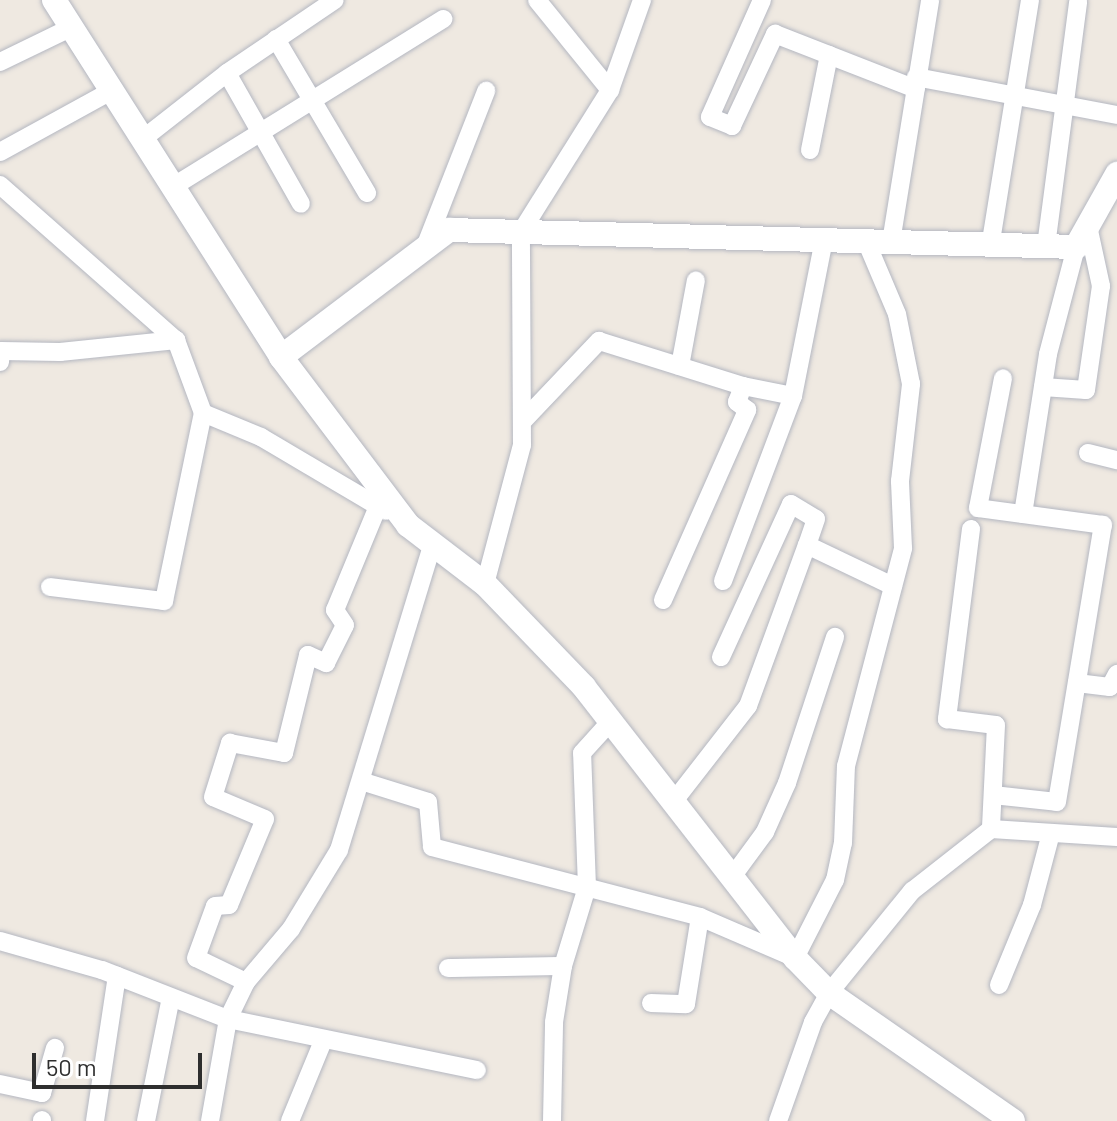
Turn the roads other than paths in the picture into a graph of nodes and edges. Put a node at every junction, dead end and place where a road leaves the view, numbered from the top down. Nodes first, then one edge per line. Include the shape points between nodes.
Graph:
1 (54, 0) edge
2 (335, 0) edge
3 (537, 0) edge
4 (642, 0) edge
5 (762, 0) edge
6 (930, 0) edge
7 (1030, 0) edge
8 (1078, 2) dead end
9 (443, 19) dead end
10 (72, 27) junction
11 (276, 39) junction
12 (829, 55) junction
13 (0, 62) edge
14 (227, 73) junction
15 (916, 83) junction
16 (113, 90) junction
17 (610, 90) junction
18 (486, 91) dead end
19 (1015, 95) junction
20 (312, 99) junction
21 (1064, 105) junction
22 (1117, 115) edge
23 (259, 131) junction
24 (144, 138) junction
25 (810, 150) dead end
26 (0, 152) edge
27 (1117, 174) edge
28 (0, 185) edge
29 (174, 186) junction
30 (367, 193) dead end
31 (301, 204) dead end
32 (521, 232) junction
33 (1082, 236) junction
34 (824, 240) junction
35 (866, 241) junction
36 (991, 241) junction
37 (891, 242) junction
38 (1046, 246) junction
39 (425, 247) junction
40 (696, 280) dead end
41 (176, 340) junction
42 (281, 357) junction
43 (0, 362) edge
44 (680, 366) junction
45 (1003, 378) dead end
46 (743, 386) junction
47 (1043, 387) junction
48 (793, 396) junction
49 (203, 413) junction
50 (522, 422) junction
51 (1088, 453) dead end
52 (1117, 460) edge
53 (378, 506) junction
54 (1023, 514) junction
55 (408, 525) junction
56 (971, 529) dead end
57 (807, 545) junction
58 (432, 546) junction
59 (723, 581) dead end
60 (485, 584) junction
61 (893, 586) junction
62 (50, 587) dead end
63 (663, 600) dead end
64 (835, 637) dead end
65 (721, 657) dead end
66 (1117, 674) edge
67 (1077, 683) junction
68 (611, 721) junction
69 (361, 781) junction
70 (993, 795) junction
71 (674, 801) junction
72 (991, 829) junction
73 (1051, 833) junction
74 (1117, 837) edge
75 (732, 877) junction
76 (587, 887) junction
77 (700, 917) junction
78 (0, 941) edge
79 (795, 958) junction
80 (563, 966) junction
81 (448, 968) dead end
82 (117, 976) junction
83 (246, 982) junction
84 (999, 985) dead end
85 (829, 993) junction
86 (171, 997) junction
87 (651, 1003) dead end
88 (228, 1019) junction
89 (323, 1041) junction
90 (55, 1048) dead end
91 (477, 1070) dead end
92 (0, 1084) edge
93 (780, 1120) edge
94 (95, 1121) edge
95 (146, 1121) edge
96 (210, 1121) edge
97 (290, 1121) edge
98 (552, 1121) edge
99 (1013, 1121) edge

1 - 10 street
2 - 11 street
3 - 17 street
4 - 17 street
5 - 12 street via 710,117 732,126 775,34
6 - 15 street
7 - 19 street
8 - 21 street
9 - 20 street
10 - 13 street
10 - 16 street
11 - 14 street
11 - 20 street
12 - 15 street
12 - 25 street
14 - 23 street
14 - 24 street
15 - 19 street
15 - 37 street
16 - 24 street
16 - 26 street
17 - 32 street
18 - 39 street
19 - 21 street
19 - 36 street
20 - 23 street
20 - 30 street
21 - 22 street
21 - 38 street
23 - 29 street
23 - 31 street
24 - 29 street
27 - 33 street
28 - 41 street
29 - 42 street
32 - 34 street
32 - 39 street via 449,230
32 - 50 street
33 - 38 street
33 - 47 street
33 - 47 street via 1101,286 1086,390
34 - 35 street
34 - 48 street
35 - 37 street
35 - 61 street via 897,314 911,384 900,481 903,548
36 - 37 street
36 - 38 street
39 - 42 street
40 - 44 street
41 - 43 street via 60,352 1,351
41 - 49 street
42 - 55 street
44 - 46 street
44 - 50 street via 599,341
45 - 54 street via 978,508
46 - 48 street
46 - 63 street via 737,402 747,410
47 - 54 street
48 - 59 street
49 - 53 street via 261,437
49 - 62 street via 164,601
50 - 60 street via 522,445
51 - 52 street
53 - 55 street
53 - 83 street via 335,610 345,625 326,663 308,655 284,753 230,743 213,797 265,819 229,905 215,906 196,958
54 - 67 street via 1103,525
55 - 58 street
56 - 70 street via 947,719 996,725
57 - 61 street
57 - 65 street via 816,519 791,504
57 - 71 street via 748,706
58 - 60 street
58 - 69 street
60 - 68 street
61 - 79 street via 846,766 843,843 835,880
64 - 75 street via 787,783 765,832
66 - 67 street via 1110,687
67 - 70 street via 1057,802
68 - 71 street
68 - 76 street via 582,753
69 - 76 street via 428,802 432,847
69 - 83 street via 339,850 291,929
70 - 72 street
71 - 75 street
72 - 73 street
72 - 85 street via 912,891
73 - 74 street
73 - 84 street via 1032,905
75 - 79 street
76 - 77 street
76 - 80 street
77 - 79 street
77 - 87 street via 686,1004
78 - 82 street
79 - 85 street
80 - 81 street
80 - 98 street via 554,1022
82 - 86 street
82 - 94 street
83 - 88 street
85 - 93 street via 813,1022
85 - 99 street
86 - 88 street
86 - 95 street
88 - 89 street
88 - 96 street
89 - 91 street
89 - 97 street
90 - 92 street via 42,1093

